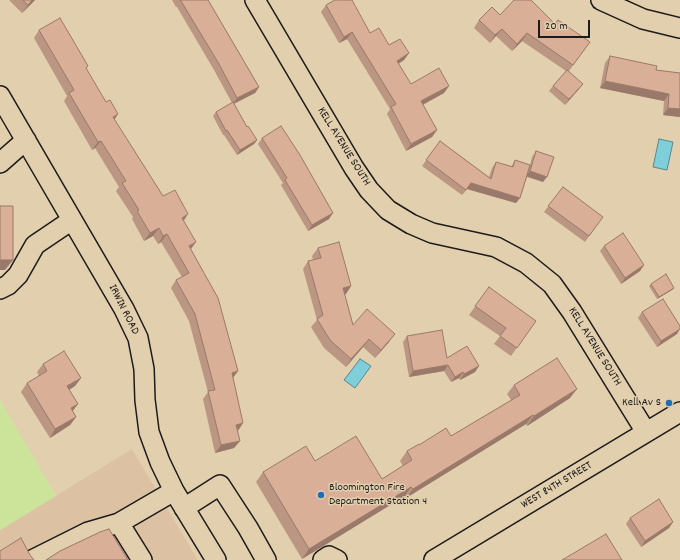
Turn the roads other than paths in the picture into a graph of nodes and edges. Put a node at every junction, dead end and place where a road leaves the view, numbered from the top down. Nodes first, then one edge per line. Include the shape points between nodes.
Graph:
1 (255, 0) edge
2 (601, 0) edge
3 (680, 28) edge
4 (0, 96) edge
5 (26, 140) junction
6 (0, 163) edge
7 (72, 220) junction
8 (0, 288) edge
9 (680, 412) edge
10 (646, 432) junction
11 (174, 491) junction
12 (184, 508) junction
13 (119, 522) junction
14 (32, 560) edge
15 (142, 560) edge
16 (216, 560) edge
17 (266, 560) edge
18 (323, 560) edge
19 (337, 560) edge
20 (434, 560) edge

1 - 10 street, KELL AVENUE SOUTH via 369,190 388,210 411,224 432,233 496,247 526,263 552,284
2 - 3 street via 643,19
4 - 5 street, IRWIN ROAD
5 - 6 street
5 - 7 street, IRWIN ROAD
7 - 8 street via 35,245 18,275 8,285
7 - 11 street, IRWIN ROAD via 138,338 144,369 149,432
9 - 10 street, WEST 84TH STREET
10 - 20 street, WEST 84TH STREET
11 - 12 street, IRWIN ROAD
11 - 13 street
12 - 16 street, IRWIN ROAD
12 - 17 street via 220,485
13 - 14 street via 88,532
13 - 15 street
18 - 19 street via 329,556

